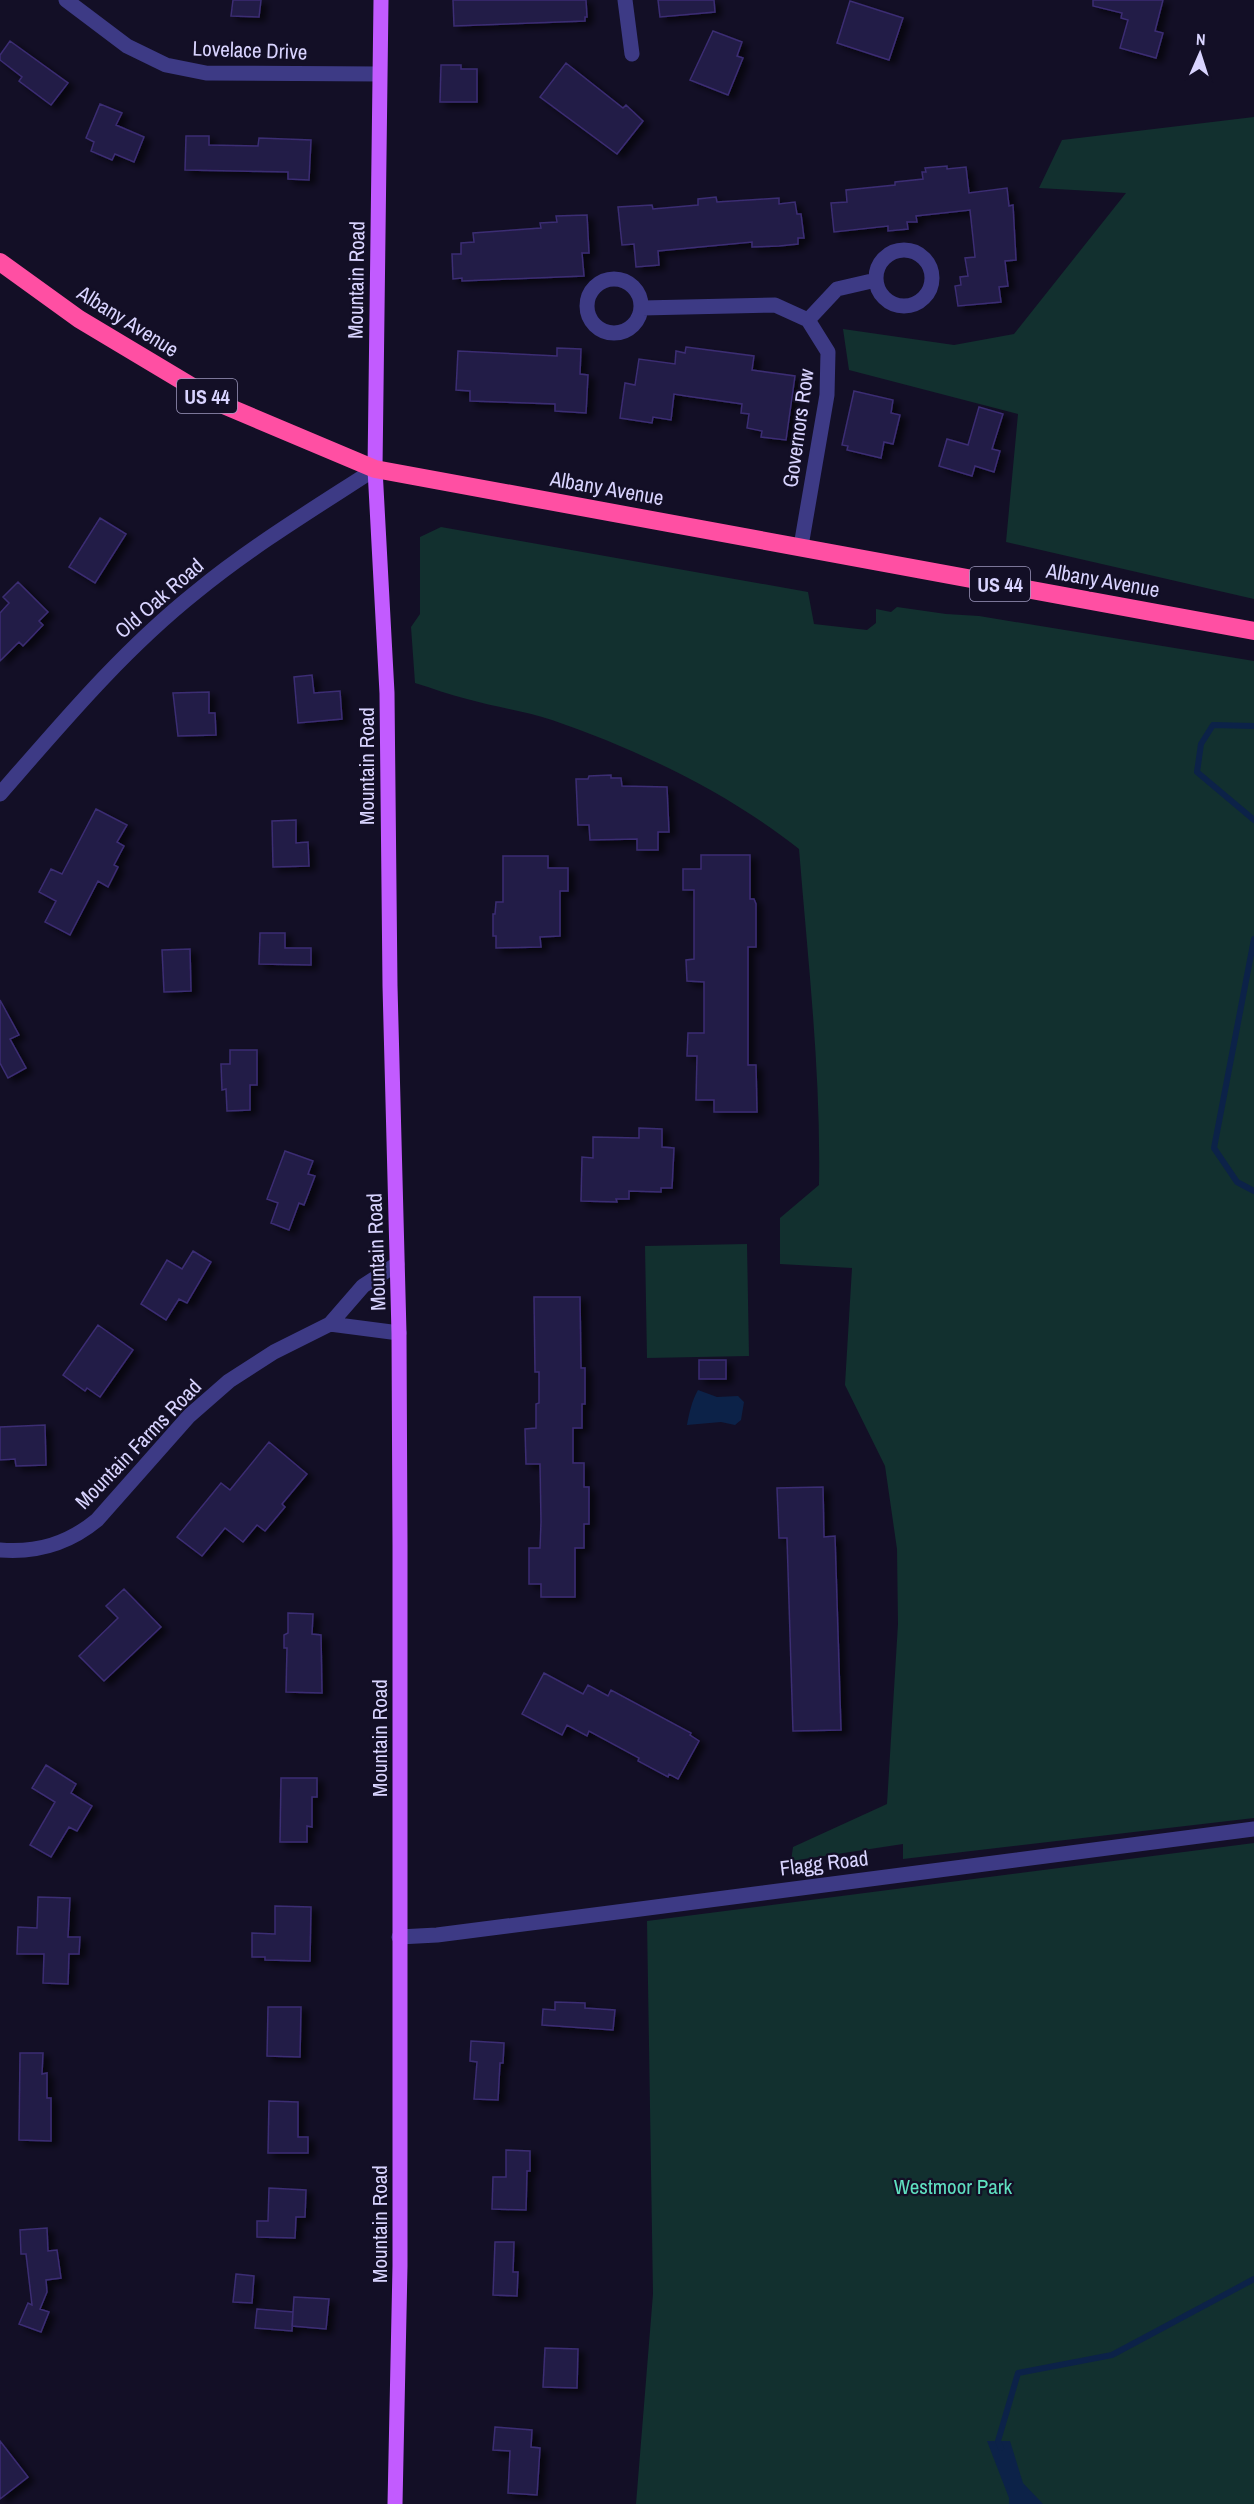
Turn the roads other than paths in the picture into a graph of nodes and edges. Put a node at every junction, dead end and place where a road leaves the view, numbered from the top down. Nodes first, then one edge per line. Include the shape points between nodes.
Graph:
1 (66, 0) edge
2 (381, 0) edge
3 (625, 0) edge
4 (632, 54) dead end
5 (379, 74) junction
6 (0, 262) edge
7 (876, 280) dead end
8 (642, 308) dead end
9 (808, 320) junction
10 (375, 469) junction
11 (801, 546) junction
12 (1254, 631) edge
13 (0, 794) edge
14 (397, 1264) junction
15 (330, 1324) junction
16 (399, 1333) junction
17 (0, 1551) edge
18 (1254, 1828) edge
19 (399, 1937) junction
20 (395, 2504) edge

1 - 5 street, Lovelace Drive via 127,46 166,65 206,73
2 - 5 main road, Mountain Road
3 - 4 street
5 - 10 main road, Mountain Road
6 - 10 highway, Albany Avenue / US 44 via 79,319 221,404
7 - 9 street via 837,289
8 - 9 street via 775,305
9 - 11 street, Governors Row via 828,351 828,384
10 - 11 highway, Albany Avenue / US 44
10 - 13 street, Old Oak Road via 195,592 95,686
10 - 14 main road, Mountain Road via 387,693
11 - 12 highway, Albany Avenue / US 44
14 - 15 street, Mountain Farms Road via 363,1286
14 - 16 main road, Mountain Road
15 - 16 street
15 - 17 street, Mountain Farms Road via 274,1352 229,1381 189,1416 80,1534 53,1546
16 - 19 main road, Mountain Road
18 - 19 street, Flagg Road
19 - 20 main road, Mountain Road via 400,2266

